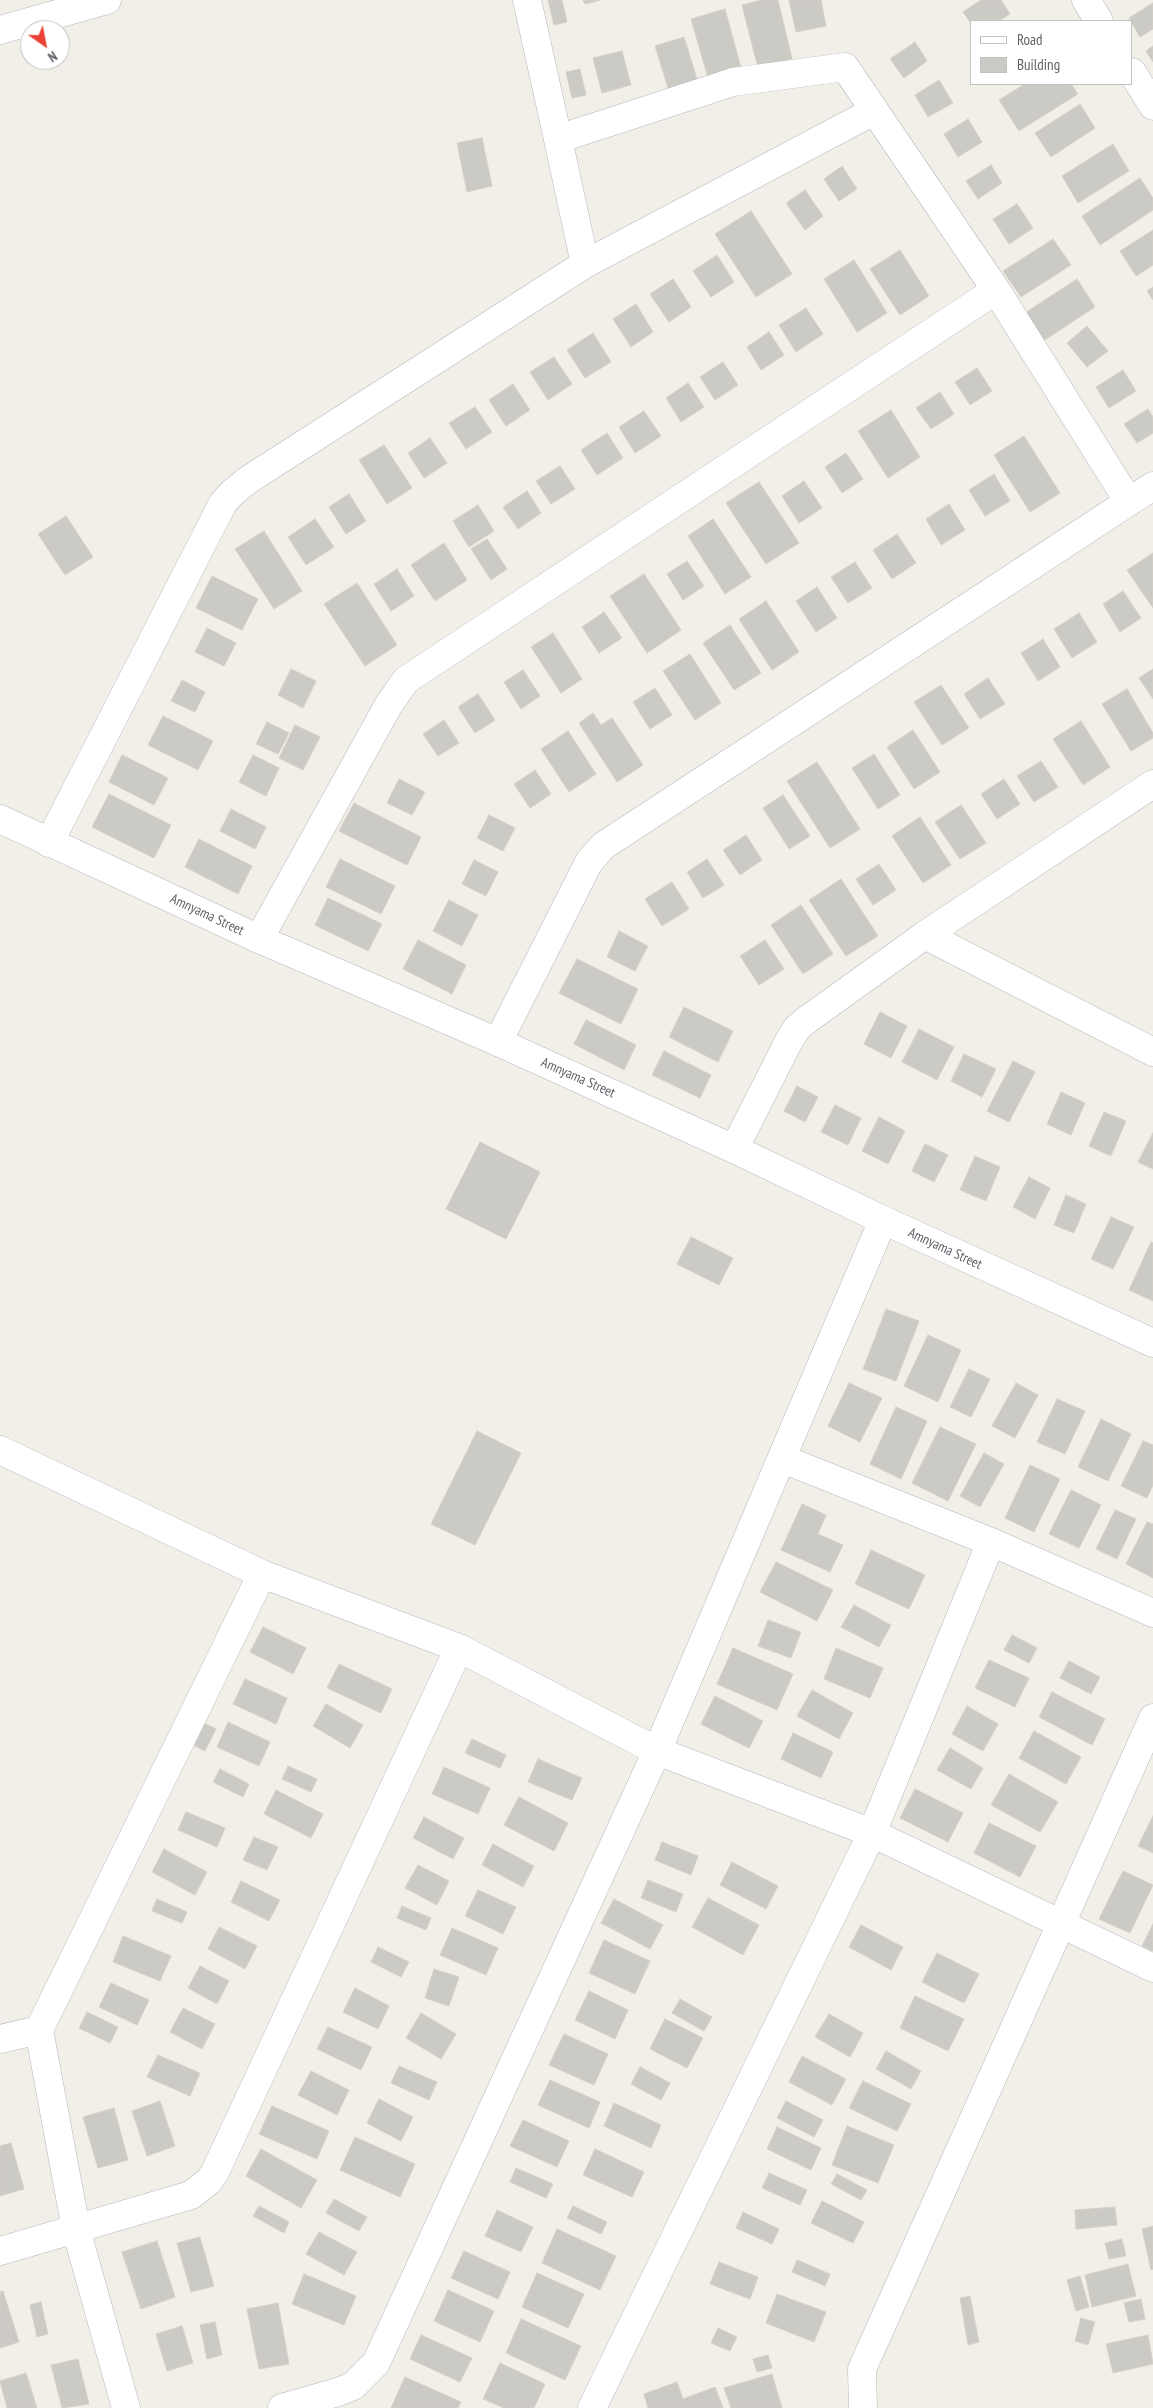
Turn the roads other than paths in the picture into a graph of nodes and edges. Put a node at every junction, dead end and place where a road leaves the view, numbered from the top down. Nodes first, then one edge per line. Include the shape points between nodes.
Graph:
1 (107, 0) edge
2 (527, 0) edge
3 (1086, 0) edge
4 (1098, 20) edge
5 (0, 30) edge
6 (1133, 74) edge
7 (1153, 106) edge
8 (874, 111) junction
9 (558, 140) junction
10 (585, 264) junction
11 (996, 290) junction
12 (1153, 486) edge
13 (1129, 502) junction
14 (1153, 784) edge
15 (0, 819) edge
16 (49, 843) junction
17 (925, 935) junction
18 (259, 939) junction
19 (498, 1042) junction
20 (1153, 1052) edge
21 (734, 1149) junction
22 (883, 1220) junction
23 (1153, 1343) edge
24 (0, 1450) edge
25 (783, 1459) junction
26 (990, 1542) junction
27 (262, 1574) junction
28 (1153, 1613) edge
29 (459, 1648) junction
30 (1152, 1722) edge
31 (657, 1751) junction
32 (872, 1833) junction
33 (1060, 1924) junction
34 (1153, 1968) edge
35 (39, 2030) junction
36 (0, 2039) edge
37 (76, 2229) junction
38 (0, 2252) edge
39 (126, 2408) edge
40 (282, 2408) edge
41 (592, 2408) edge
42 (863, 2408) edge

1 - 5 street
2 - 9 street
3 - 4 street
6 - 7 street
8 - 9 street via 845,68 733,82
8 - 10 street
8 - 11 street
9 - 10 street
10 - 16 street via 232,493 223,503
11 - 13 street
11 - 18 street via 406,680 388,706
12 - 13 street
13 - 19 street via 603,846 589,862
14 - 17 street
15 - 16 street, Amnyama Street
16 - 18 street, Amnyama Street
17 - 20 street
17 - 21 street via 797,1028
18 - 19 street, Amnyama Street
19 - 21 street, Amnyama Street
21 - 22 street, Amnyama Street
22 - 23 street, Amnyama Street
22 - 25 street
24 - 27 street
25 - 26 street
25 - 31 street
26 - 28 street
26 - 32 street
27 - 29 street
27 - 35 street
29 - 31 street
29 - 37 street via 215,2172 191,2195
30 - 33 street
31 - 32 street
31 - 40 street via 376,2364 353,2386
32 - 33 street
32 - 41 street
33 - 34 street
33 - 42 street via 862,2369
35 - 36 street
35 - 37 street
37 - 38 street
37 - 39 street

